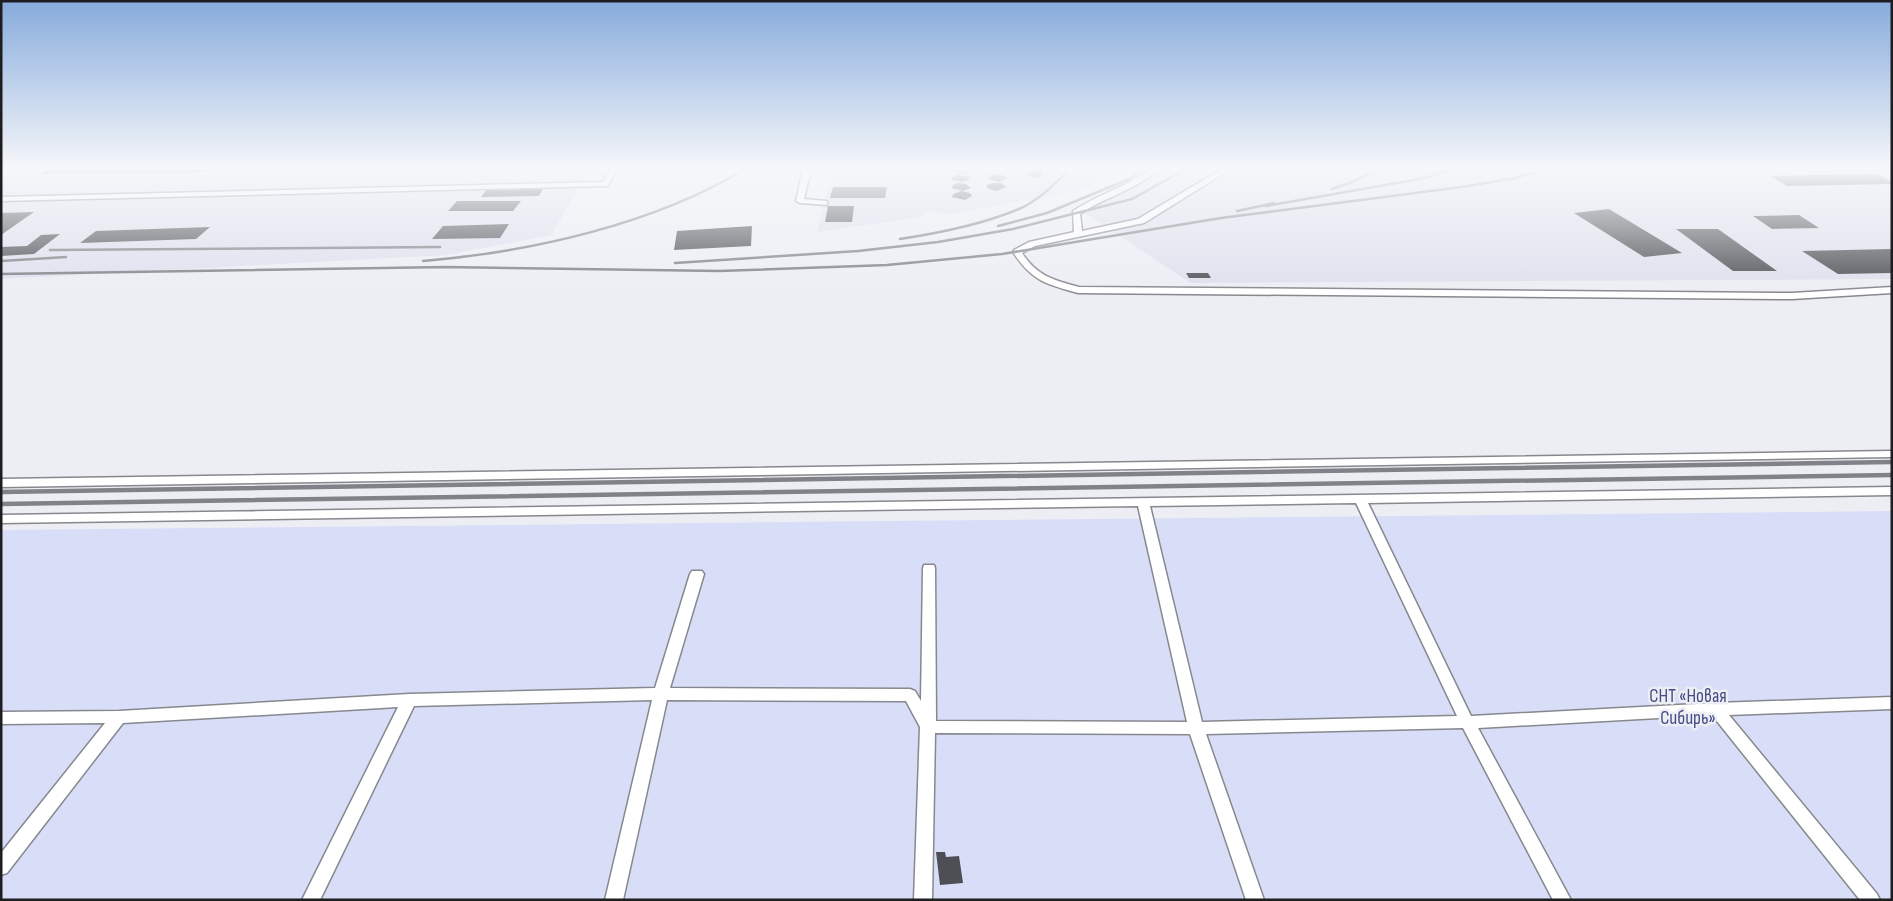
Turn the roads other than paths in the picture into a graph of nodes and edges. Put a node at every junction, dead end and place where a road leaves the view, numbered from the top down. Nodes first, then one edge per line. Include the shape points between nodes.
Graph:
1 (1079, 211) edge
2 (1158, 211) edge
3 (1078, 234) junction
4 (1892, 290) edge
5 (1892, 454) edge
6 (1, 483) edge
7 (1892, 491) edge
8 (1361, 500) junction
9 (1143, 502) junction
10 (1, 519) edge
11 (929, 568) dead end
12 (697, 574) dead end
13 (661, 694) junction
14 (409, 700) junction
15 (1892, 703) edge
16 (1716, 709) junction
17 (119, 717) junction
18 (1, 718) edge
19 (1467, 722) junction
20 (928, 727) junction
21 (1196, 728) junction
22 (1, 866) edge
23 (311, 900) edge
24 (614, 900) edge
25 (923, 900) edge
26 (1255, 900) edge
27 (1562, 900) edge
28 (1871, 900) edge

1 - 3 lane
2 - 3 lane via 1141,221
3 - 4 lane via 1032,244 1017,252 1037,277 1078,290 1792,296
5 - 6 lane
7 - 8 lane
8 - 9 lane
8 - 19 lane
9 - 10 lane
9 - 21 lane
11 - 20 lane
12 - 13 lane
13 - 14 lane
13 - 20 lane via 910,695
13 - 24 lane
14 - 17 lane
14 - 23 lane
15 - 16 lane
16 - 19 lane
16 - 28 lane
17 - 18 lane
17 - 22 lane
19 - 21 lane
19 - 27 lane
20 - 21 lane
20 - 25 lane
21 - 26 lane

